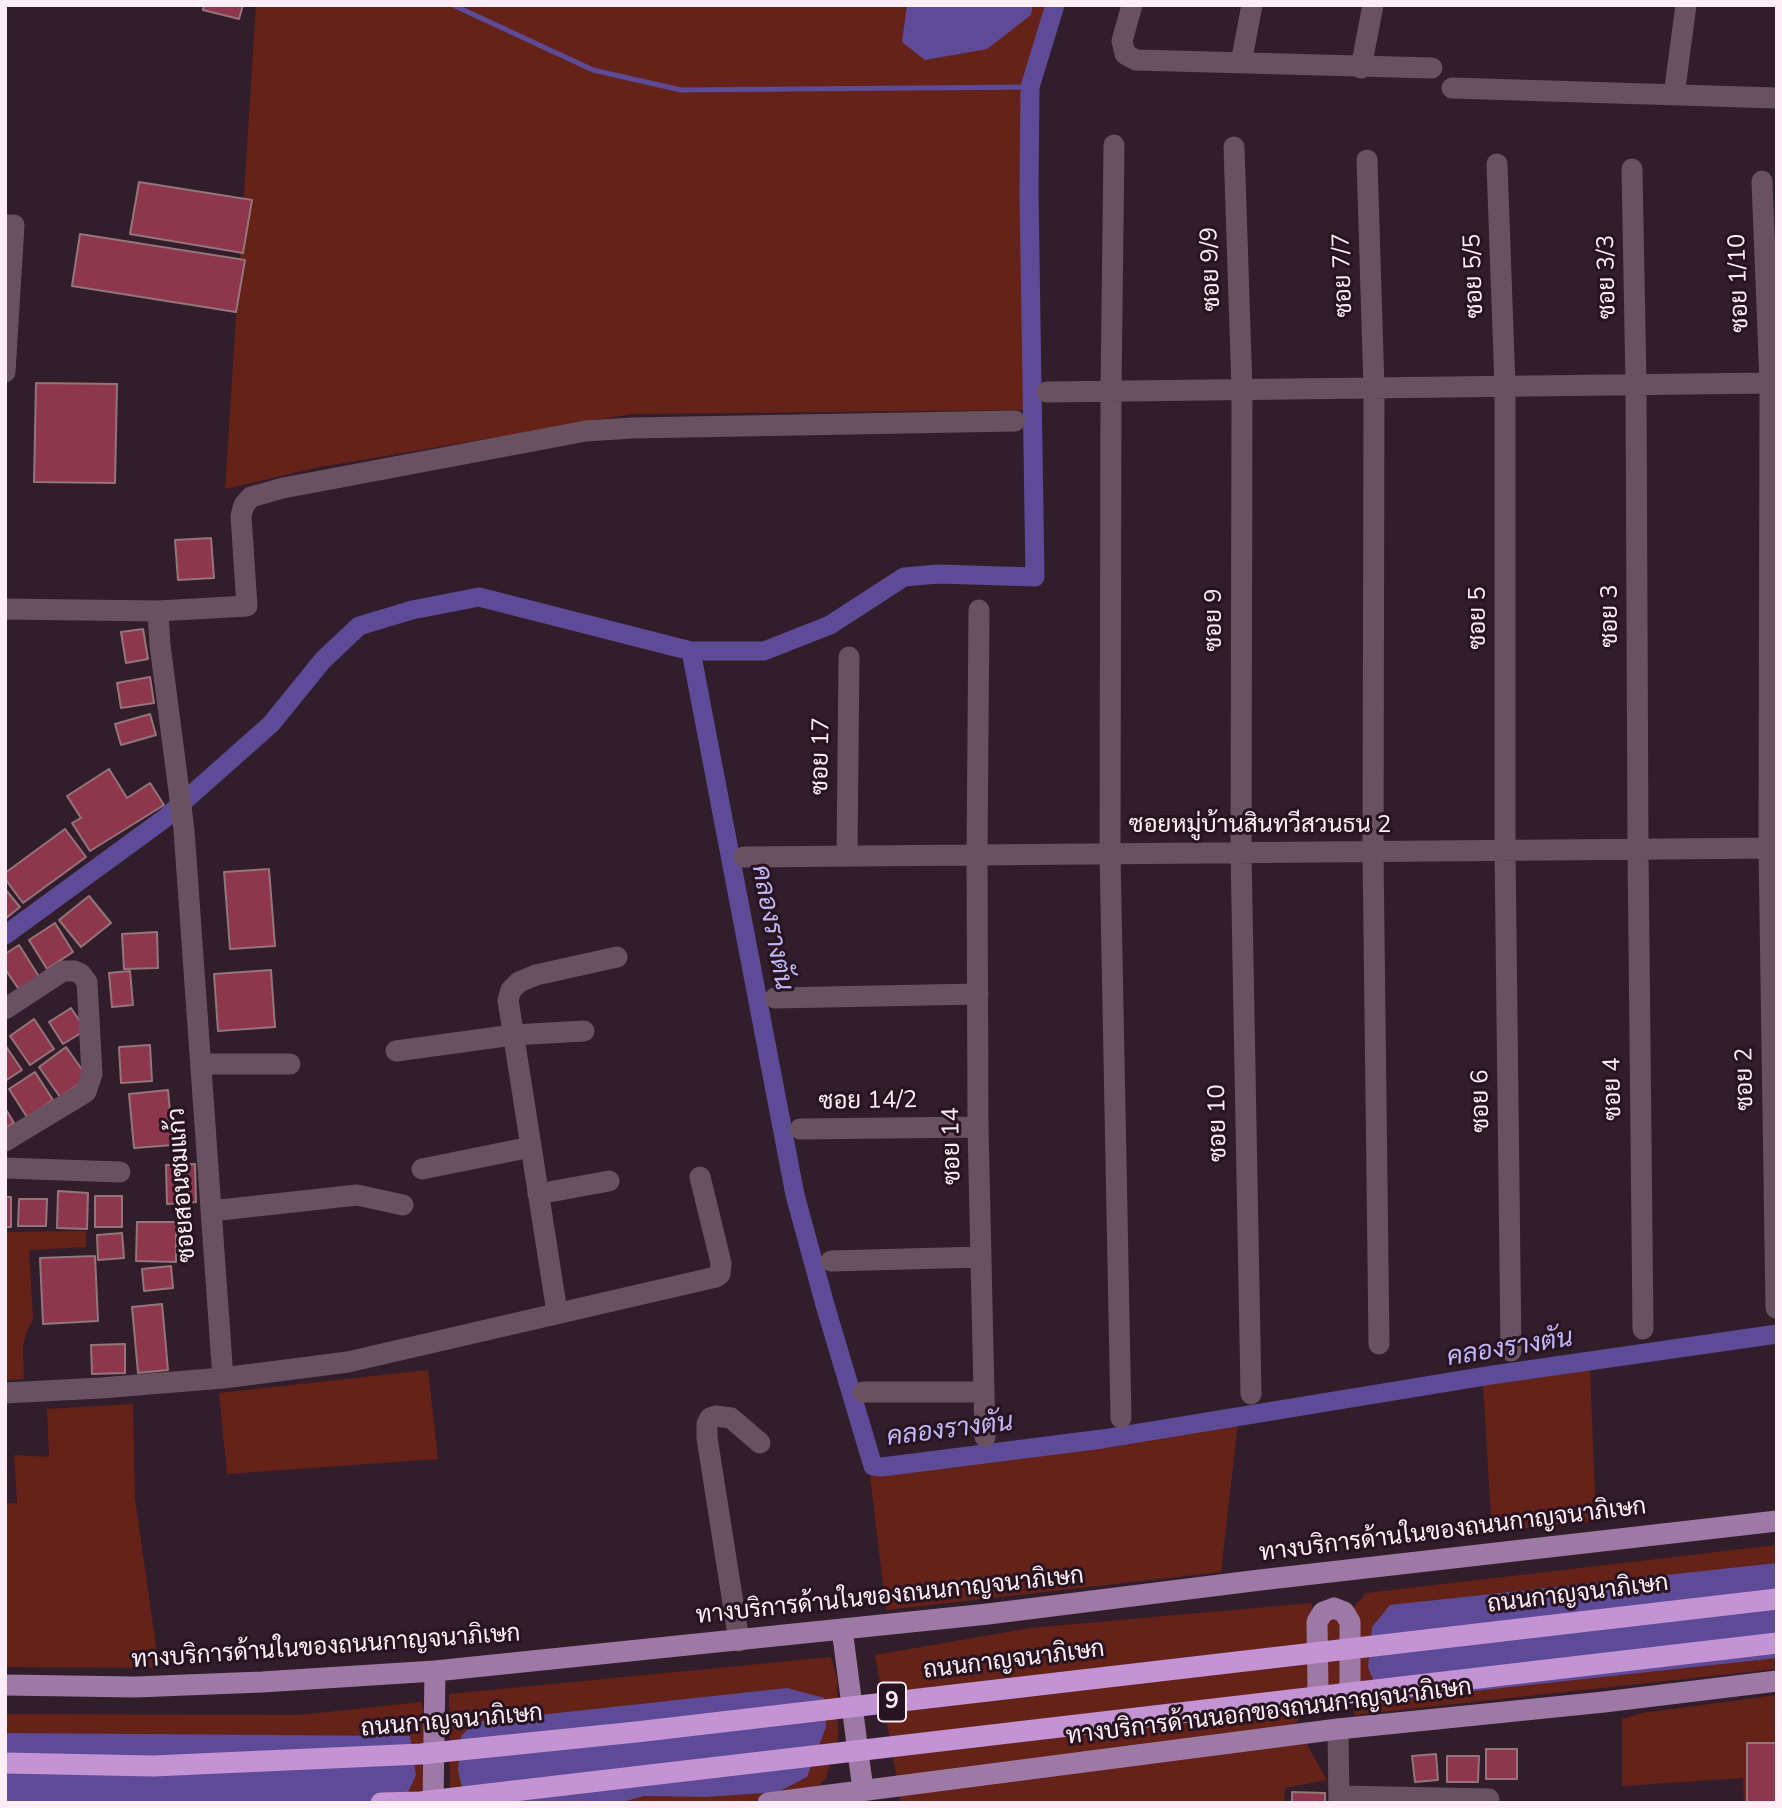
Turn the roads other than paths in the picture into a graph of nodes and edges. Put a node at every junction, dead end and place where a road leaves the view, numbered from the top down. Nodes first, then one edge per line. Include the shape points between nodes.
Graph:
1 (1132, 5) edge
2 (1252, 5) edge
3 (1373, 5) edge
4 (1686, 5) edge
5 (1241, 63) junction
6 (1361, 68) junction
7 (1432, 68) dead end
8 (1452, 88) dead end
9 (1674, 95) junction
10 (1777, 98) edge
11 (1114, 145) dead end
12 (1234, 147) dead end
13 (1367, 160) dead end
14 (1497, 164) dead end
15 (1632, 169) dead end
16 (1762, 181) dead end
17 (5, 225) edge
18 (5, 372) edge
19 (1770, 383) junction
20 (1636, 384) junction
21 (1505, 386) junction
22 (1242, 389) junction
23 (1374, 389) junction
24 (1111, 391) junction
25 (1047, 392) dead end
26 (1015, 421) dead end
27 (5, 609) edge
28 (979, 610) dead end
29 (158, 611) junction
30 (849, 657) dead end
31 (1773, 848) edge
32 (1638, 849) junction
33 (1506, 850) junction
34 (1373, 851) junction
35 (1241, 852) junction
36 (1110, 853) junction
37 (977, 855) junction
38 (846, 856) junction
39 (744, 858) dead end
40 (617, 957) dead end
41 (978, 994) junction
42 (775, 998) dead end
43 (5, 1009) edge
44 (583, 1031) dead end
45 (513, 1035) junction
46 (396, 1051) dead end
47 (290, 1064) dead end
48 (201, 1065) junction
49 (978, 1127) junction
50 (800, 1129) dead end
51 (5, 1141) edge
52 (531, 1147) junction
53 (5, 1168) edge
54 (422, 1169) dead end
55 (120, 1172) dead end
56 (700, 1177) dead end
57 (610, 1181) dead end
58 (538, 1194) junction
59 (403, 1205) dead end
60 (211, 1211) junction
61 (981, 1257) junction
62 (831, 1261) dead end
63 (1776, 1308) edge
64 (557, 1312) junction
65 (1643, 1329) dead end
66 (1379, 1344) dead end
67 (1511, 1351) dead end
68 (223, 1378) junction
69 (863, 1392) dead end
70 (984, 1392) junction
71 (5, 1393) edge
72 (1251, 1394) dead end
73 (1121, 1418) dead end
74 (985, 1437) dead end
75 (760, 1443) dead end
76 (1777, 1521) edge
77 (1336, 1572) junction
78 (1777, 1599) edge
79 (1336, 1609) junction
80 (842, 1629) junction
81 (739, 1641) junction
82 (1777, 1643) edge
83 (435, 1671) junction
84 (1777, 1681) edge
85 (5, 1685) edge
86 (1338, 1698) junction
87 (1338, 1729) junction
88 (5, 1763) edge
89 (863, 1790) junction
90 (832, 1798) edge
91 (1339, 1799) edge
92 (1489, 1799) dead end
93 (381, 1803) edge
94 (433, 1803) edge
95 (768, 1803) edge

1 - 5 street via 1122,41 1125,54 1136,60
2 - 5 street
3 - 6 street
4 - 9 street
5 - 6 street
6 - 7 street
8 - 9 street
9 - 10 street
11 - 24 street
12 - 22 street, ซอย 9/9
13 - 23 street, ซอย 7/7
14 - 21 street, ซอย 5/5
15 - 20 street, ซอย 3/3
16 - 19 street, ซอย 1/10
17 - 18 street via 14,225
19 - 20 street
19 - 31 street, ซอย 1/10
20 - 21 street
20 - 32 street, ซอย 3
21 - 23 street
21 - 33 street, ซอย 5
22 - 23 street
22 - 24 street
22 - 35 street, ซอย 9
23 - 34 street, ซอย 7/7
24 - 25 street
24 - 36 street
26 - 29 street via 586,432 283,488 251,497 244,505 247,606
27 - 29 street
28 - 37 street, ซอย 14
29 - 48 street, ซอยสอนชมแก้ว via 184,830
30 - 38 street, ซอย 17
31 - 32 street, ซอยหมู่บ้านสินทวีสวนธน 2
31 - 63 street, ซอย 2
32 - 33 street, ซอยหมู่บ้านสินทวีสวนธน 2
32 - 65 street, ซอย 4
33 - 34 street, ซอยหมู่บ้านสินทวีสวนธน 2
33 - 67 street, ซอย 6
34 - 35 street, ซอยหมู่บ้านสินทวีสวนธน 2
34 - 66 street
35 - 36 street, ซอยหมู่บ้านสินทวีสวนธน 2
35 - 72 street, ซอย 10
36 - 37 street, ซอยหมู่บ้านสินทวีสวนธน 2
36 - 73 street
37 - 38 street, ซอยหมู่บ้านสินทวีสวนธน 2
37 - 41 street, ซอย 14
38 - 39 street, ซอยหมู่บ้านสินทวีสวนธน 2
40 - 45 street via 519,982 510,990 508,1000
41 - 42 street
41 - 49 street, ซอย 14
43 - 51 street via 63,971 81,974 87,982 92,1074 86,1092
44 - 45 street
45 - 46 street
45 - 52 street
47 - 48 street
48 - 60 street, ซอยสอนชมแก้ว
49 - 50 street, ซอย 14/2
49 - 61 street, ซอย 14
52 - 54 street
52 - 58 street
53 - 55 street
56 - 64 street via 720,1274
57 - 58 street
58 - 64 street
59 - 60 street via 357,1195
60 - 68 street, ซอยสอนชมแก้ว
61 - 62 street
61 - 70 street, ซอย 14
64 - 68 street via 348,1362
68 - 71 street
69 - 70 street
70 - 74 street, ซอย 14
75 - 81 street via 731,1418 716,1416 707,1424
76 - 77 main road, ทางบริการด้านในของถนนกาญจนาภิเษก
77 - 79 main road
77 - 80 main road, ทางบริการด้านในของถนนกาญจนาภิเษก
78 - 88 highway, ถนนกาญจนาภิเษก / 9 via 421,1754 153,1766
79 - 86 main road via 1350,1622 1350,1685
79 - 86 main road via 1319,1616 1318,1689 1325,1697
80 - 81 main road, ทางบริการด้านในของถนนกาญจนาภิเษก
80 - 89 main road
81 - 83 main road, ทางบริการด้านในของถนนกาญจนาภิเษก
82 - 93 highway, 9
83 - 85 main road, ทางบริการด้านในของถนนกาญจนาภิเษก via 135,1687
83 - 94 main road
84 - 87 main road, ทางบริการด้านนอกของถนนกาญจนาภิเษก
86 - 87 main road
87 - 89 main road, ทางบริการด้านนอกของถนนกาญจนาภิเษก
87 - 91 street
89 - 90 main road, ทางบริการด้านนอกของถนนกาญจนาภิเษก
90 - 95 main road, ทางบริการด้านนอกของถนนกาญจนาภิเษก
91 - 92 street

